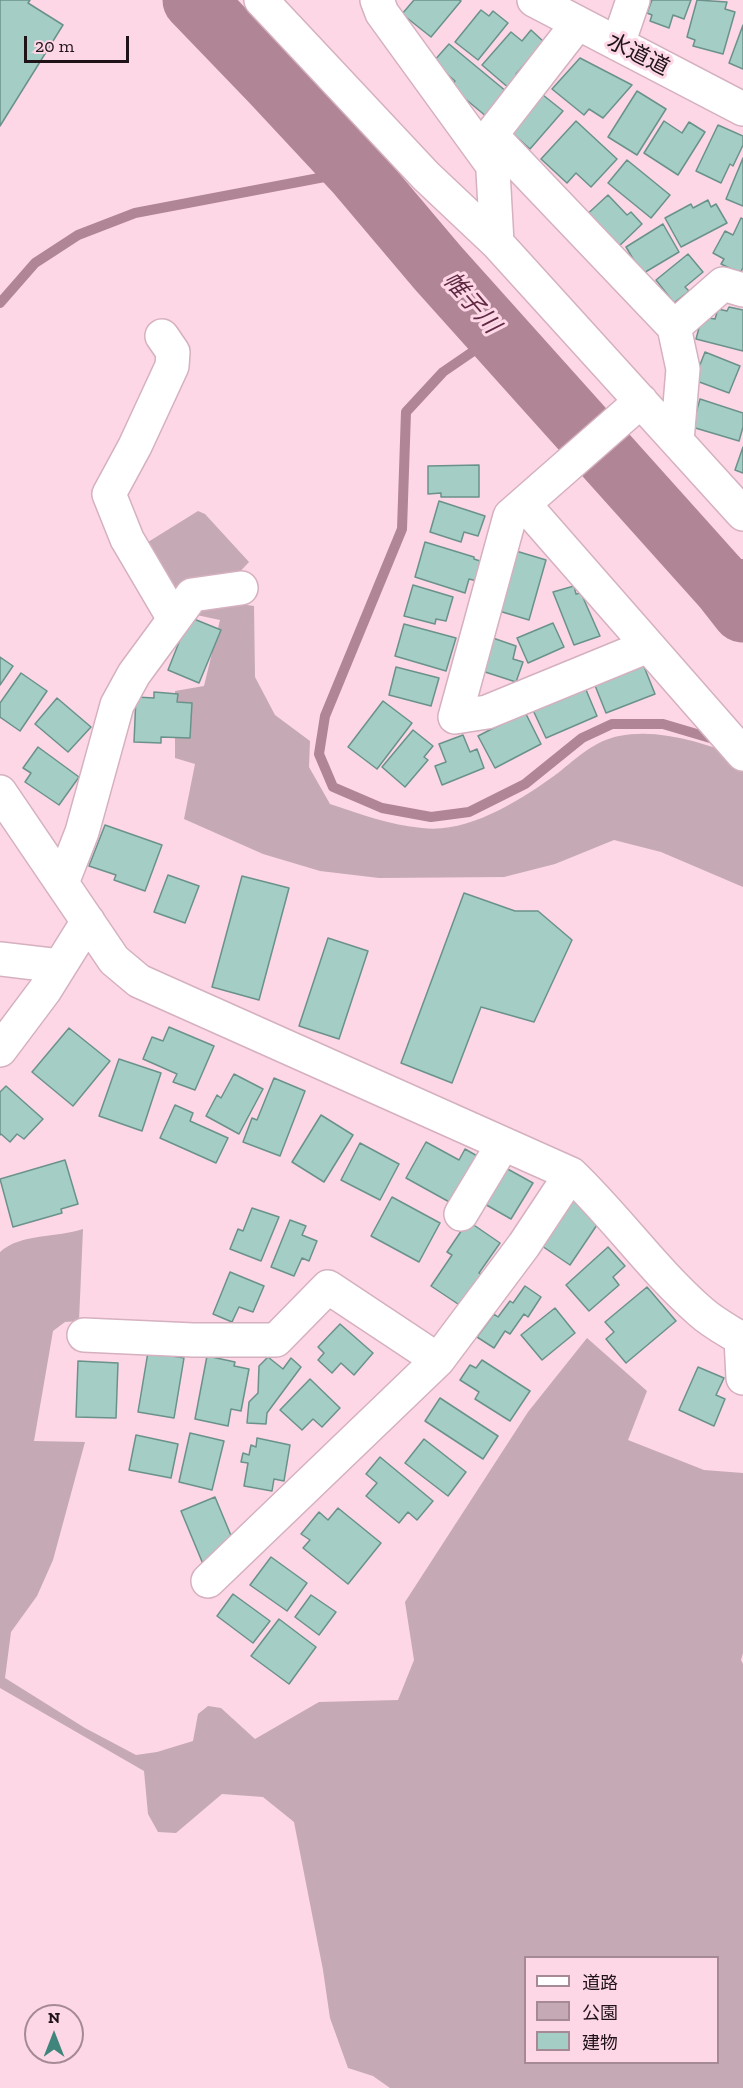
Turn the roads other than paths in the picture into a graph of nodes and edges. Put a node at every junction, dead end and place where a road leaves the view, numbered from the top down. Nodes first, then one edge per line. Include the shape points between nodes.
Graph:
1 (261, 0) edge
2 (377, 0) edge
3 (534, 0) edge
4 (633, 0) edge
5 (578, 23) junction
6 (618, 44) junction
7 (743, 109) edge
8 (492, 150) junction
9 (497, 243) junction
10 (743, 290) edge
11 (674, 327) junction
12 (162, 336) dead end
13 (641, 401) junction
14 (677, 441) junction
15 (534, 495) junction
16 (743, 514) edge
17 (241, 588) dead end
18 (174, 619) junction
19 (648, 646) junction
20 (743, 754) edge
21 (0, 792) edge
22 (62, 883) junction
23 (88, 921) junction
24 (0, 959) edge
25 (60, 966) junction
26 (0, 1050) edge
27 (503, 1144) junction
28 (571, 1174) junction
29 (461, 1214) dead end
30 (84, 1335) dead end
31 (742, 1339) edge
32 (438, 1360) junction
33 (743, 1378) edge
34 (208, 1581) dead end

1 - 9 street via 426,176
2 - 8 street via 388,21
3 - 5 street, 水道道
4 - 6 street
5 - 6 street, 水道道
5 - 8 street
6 - 7 street, 水道道
8 - 9 street
8 - 11 street
9 - 13 street
10 - 11 street via 723,284
11 - 14 street via 683,369
12 - 18 street via 173,352 172,366 109,494 128,539
13 - 14 street
13 - 15 street
14 - 16 street
15 - 19 street
15 - 19 street via 510,516 455,717 487,712
17 - 18 street via 192,595
18 - 22 street via 117,705 82,832
19 - 20 street
21 - 22 street
22 - 23 street
23 - 25 street
23 - 27 street via 114,960 139,981
24 - 25 street
25 - 26 street
27 - 28 street
27 - 29 street
28 - 31 street via 702,1313
28 - 32 street via 524,1245
30 - 32 street via 276,1340 328,1287
31 - 33 street
32 - 34 street

